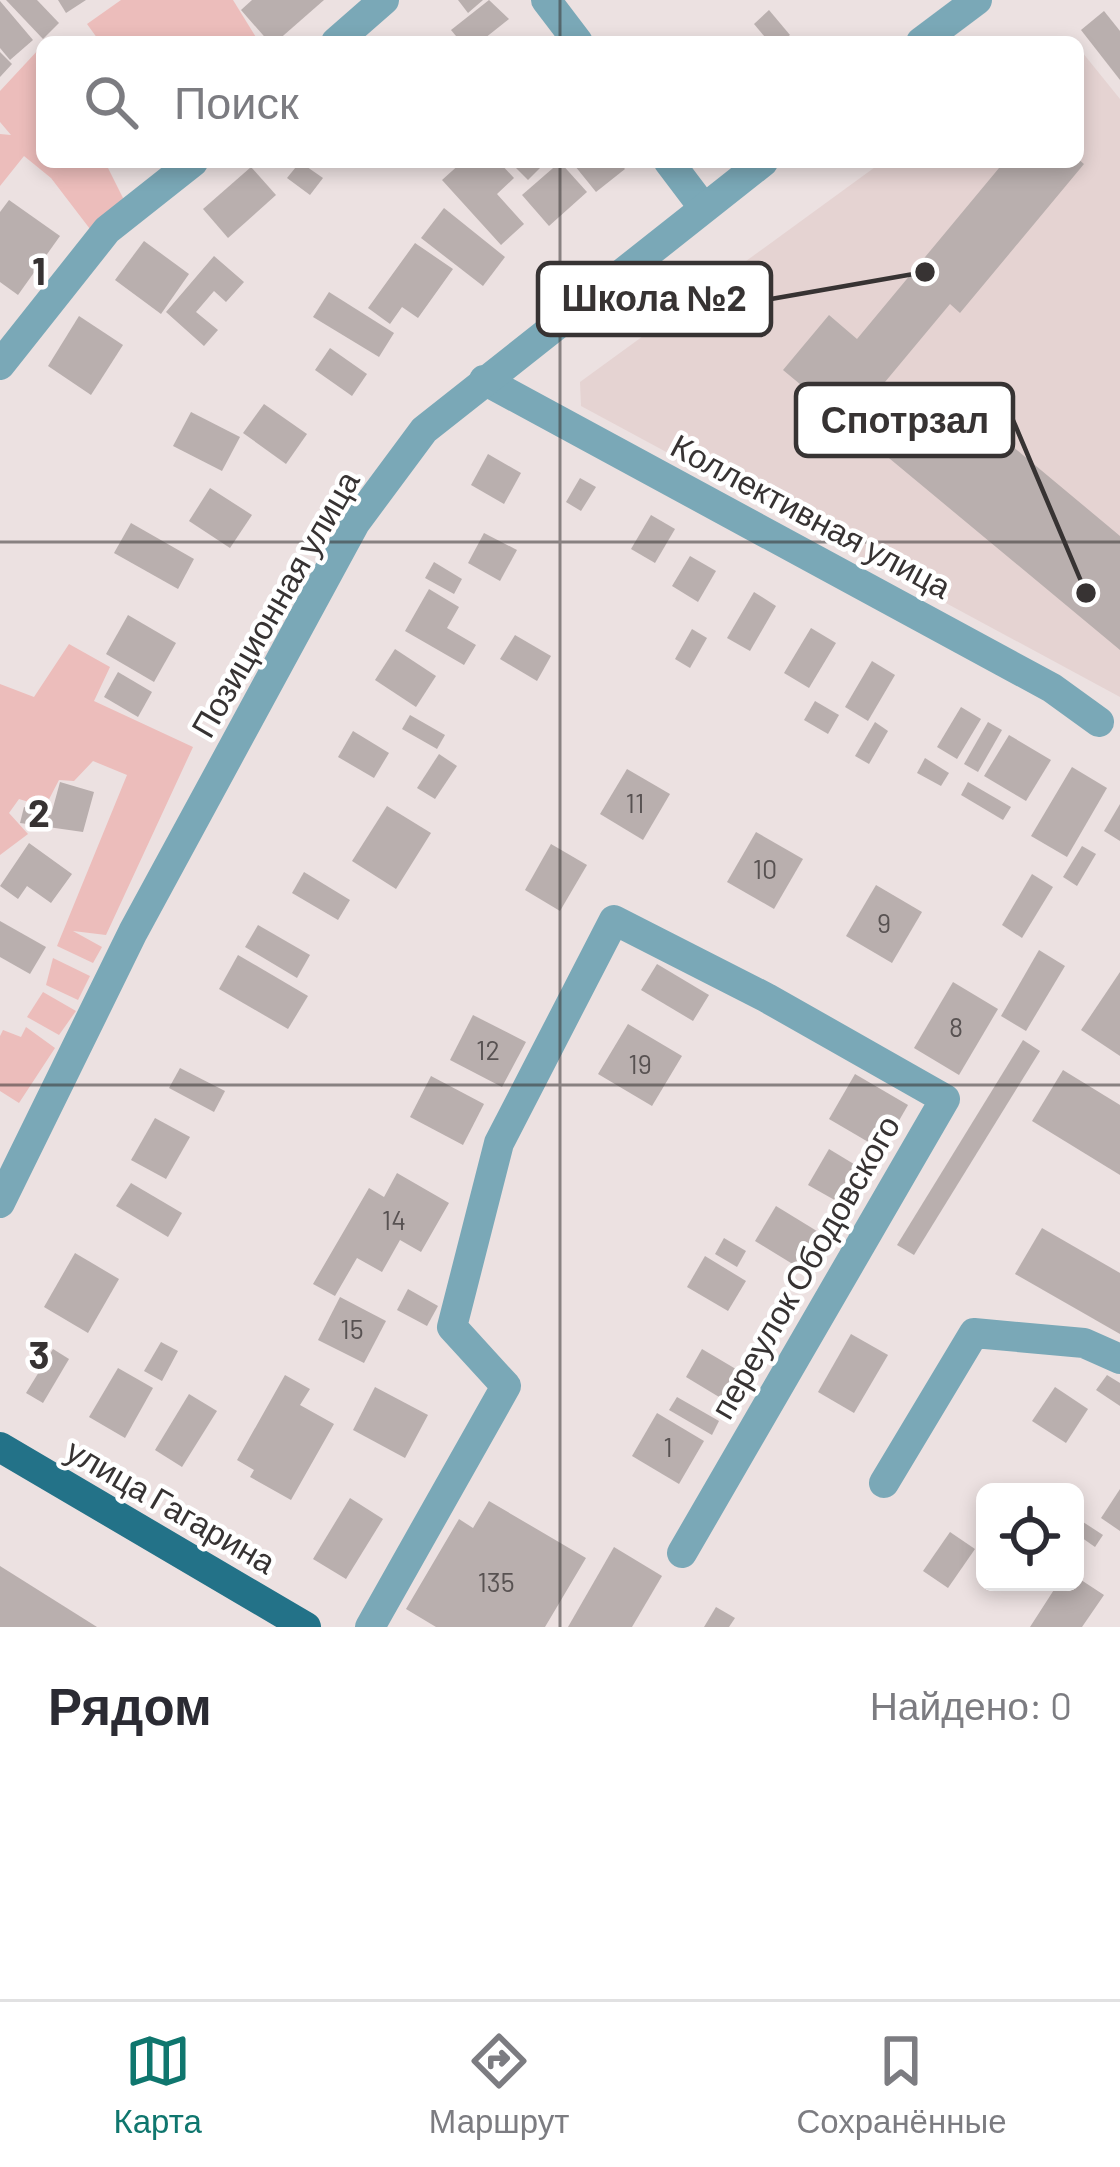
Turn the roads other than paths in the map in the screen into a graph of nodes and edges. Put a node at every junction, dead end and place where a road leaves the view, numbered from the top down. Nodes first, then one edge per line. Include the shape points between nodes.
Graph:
1 (384, 0) edge
2 (546, 0) edge
3 (977, 0) edge
4 (343, 36) edge
5 (573, 36) edge
6 (929, 36) edge
7 (185, 168) edge
8 (674, 168) edge
9 (755, 168) edge
10 (703, 207) junction
11 (0, 365) edge
12 (484, 380) junction
13 (1099, 722) dead end
14 (0, 1203) edge
15 (1120, 1359) edge
16 (0, 1447) edge
17 (884, 1483) dead end
18 (682, 1553) dead end
19 (306, 1627) edge
20 (370, 1627) edge

1 - 4 street
2 - 5 street
3 - 6 street
7 - 11 street via 106,230
8 - 10 street
9 - 10 street, Позиционная улица
10 - 12 street, Позиционная улица
12 - 13 street, Коллективная улица via 1052,688
12 - 14 street, Позиционная улица via 424,430 355,523 133,932
15 - 17 street via 1084,1343 974,1333
16 - 19 main road, улица Гагарина
18 - 20 street, переулок Ободовского via 945,1099 614,920 499,1143 452,1327 506,1386

